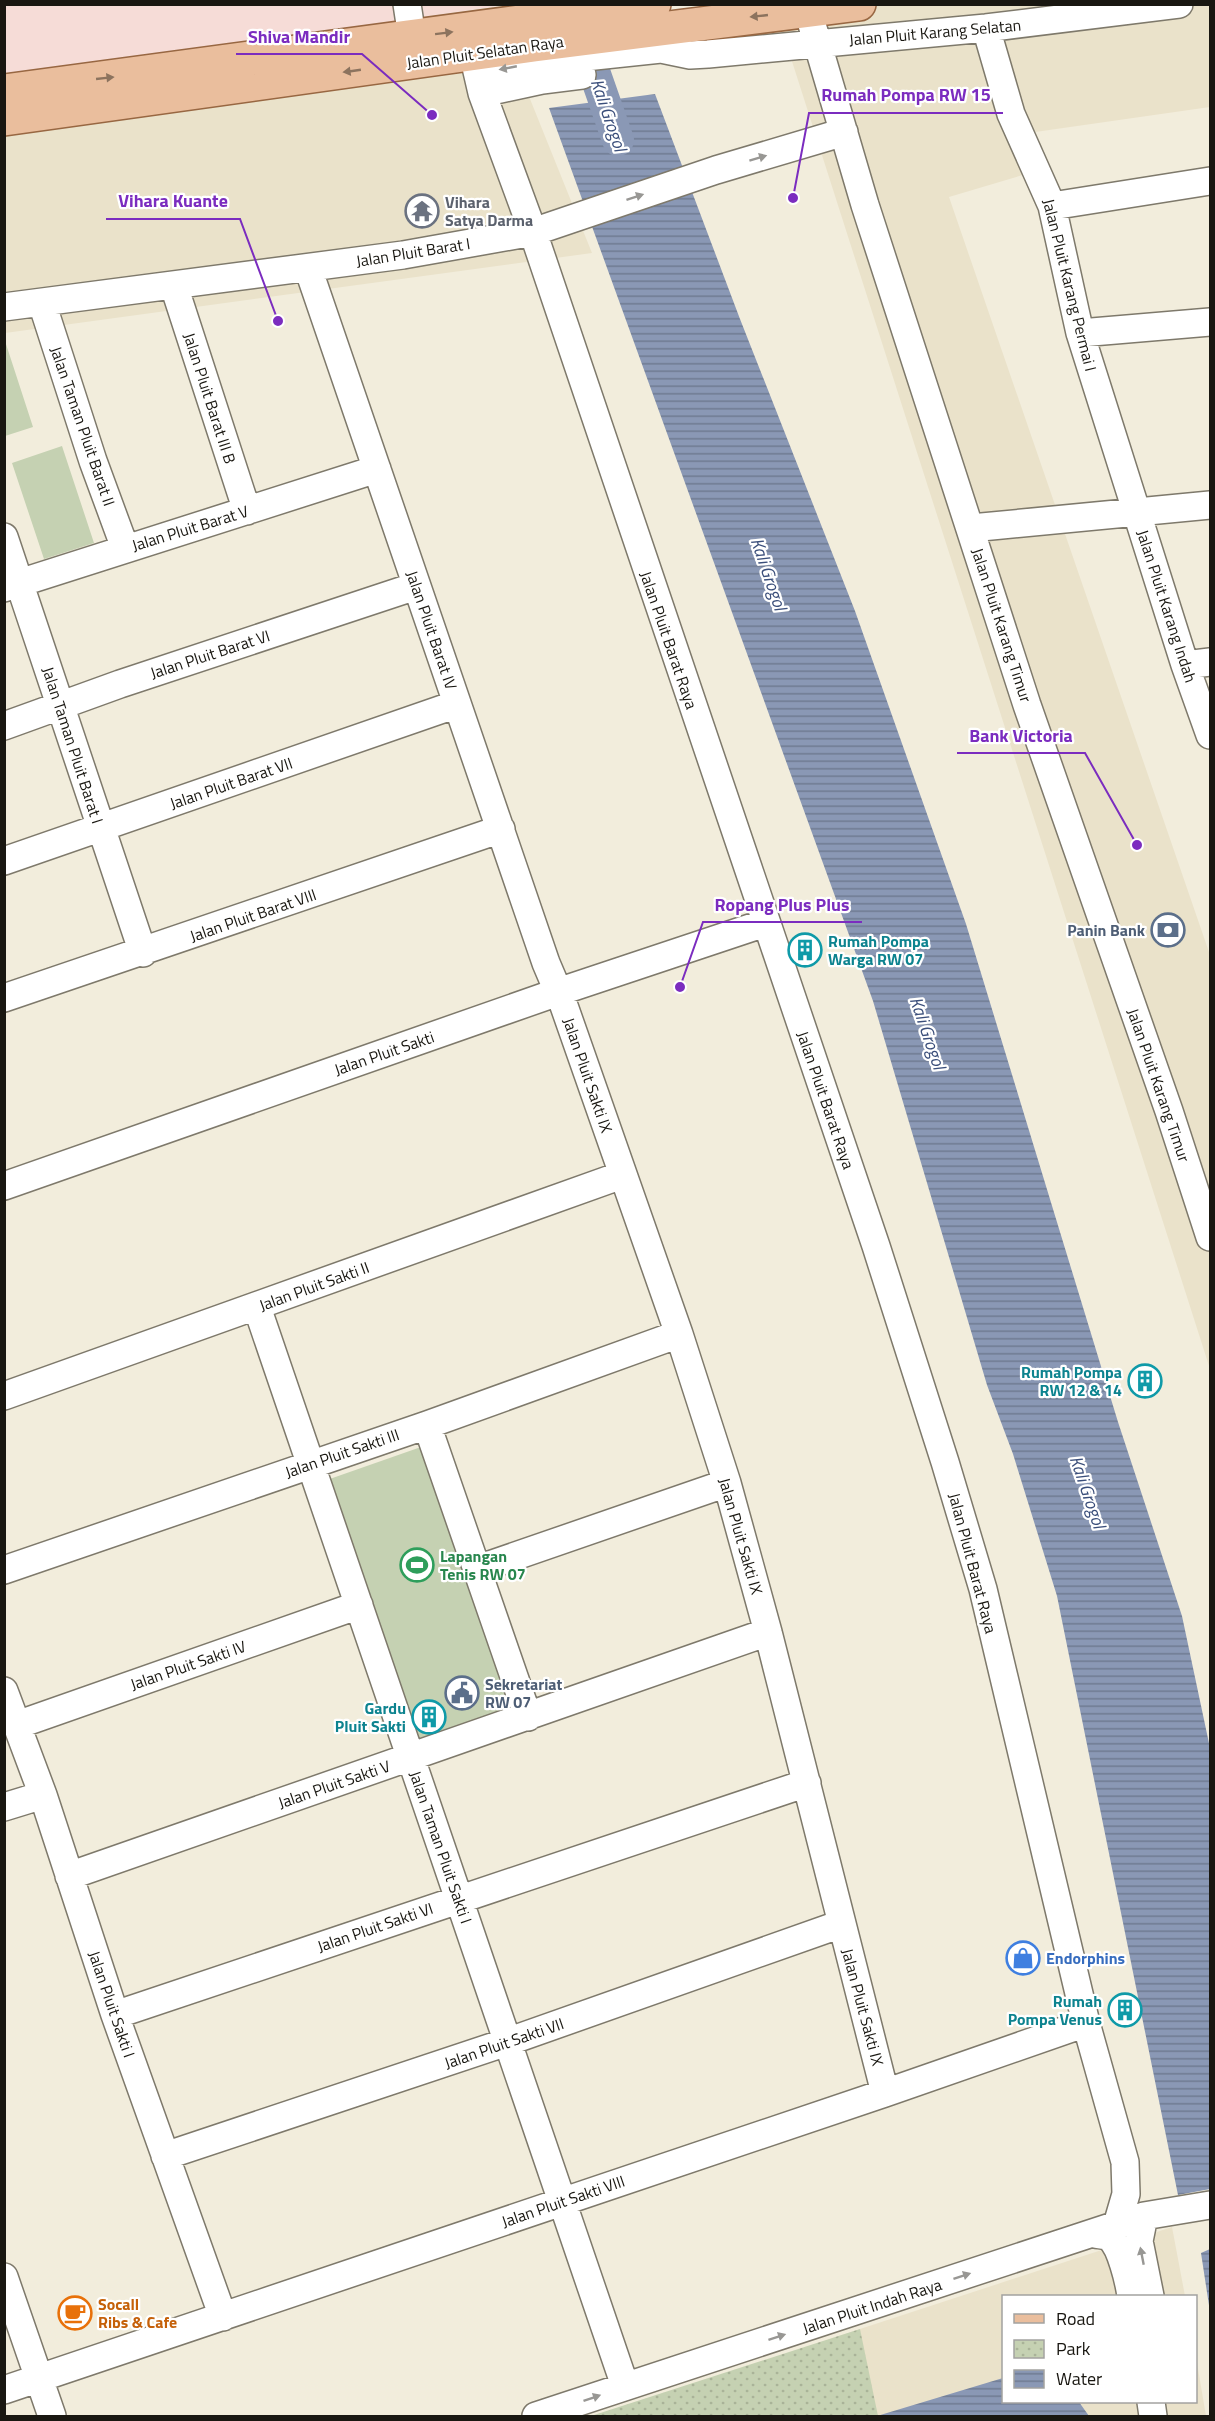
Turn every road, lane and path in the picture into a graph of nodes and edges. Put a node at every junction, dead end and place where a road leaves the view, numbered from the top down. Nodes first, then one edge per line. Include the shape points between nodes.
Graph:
1 (407, 4) edge
2 (859, 4) edge
3 (1179, 4) edge
4 (808, 11) junction
5 (986, 28) junction
6 (655, 30) edge
7 (412, 37) junction
8 (816, 43) junction
9 (538, 52) junction
10 (478, 73) junction
11 (4, 91) edge
12 (49, 99) junction
13 (4, 119) edge
14 (844, 132) junction
15 (1210, 182) edge
16 (1052, 206) junction
17 (532, 231) junction
18 (309, 268) junction
19 (174, 286) junction
20 (42, 303) junction
21 (4, 308) edge
22 (1210, 322) edge
23 (1080, 333) junction
24 (377, 469) junction
25 (1210, 505) edge
26 (247, 511) junction
27 (1137, 511) junction
28 (971, 528) junction
29 (4, 537) edge
30 (125, 548) junction
31 (13, 585) edge
32 (416, 586) junction
33 (1198, 664) edge
34 (457, 704) junction
35 (60, 706) junction
36 (4, 726) edge
37 (1210, 735) edge
38 (101, 829) junction
39 (501, 830) junction
40 (4, 861) edge
41 (765, 923) junction
42 (143, 953) junction
43 (558, 992) junction
44 (4, 998) edge
45 (622, 1175) junction
46 (4, 1186) edge
47 (1210, 1237) edge
48 (257, 1306) junction
49 (680, 1334) junction
50 (4, 1396) edge
51 (427, 1425) junction
52 (310, 1463) junction
53 (727, 1483) junction
54 (478, 1569) junction
55 (4, 1570) edge
56 (358, 1605) junction
57 (768, 1632) junction
58 (4, 1691) edge
59 (528, 1717) junction
60 (17, 1725) junction
61 (410, 1757) junction
62 (807, 1783) junction
63 (43, 1795) junction
64 (4, 1807) edge
65 (69, 1876) junction
66 (458, 1899) junction
67 (841, 1924) junction
68 (115, 2015) junction
69 (1086, 2023) junction
70 (507, 2042) junction
71 (885, 2093) junction
72 (165, 2156) junction
73 (1125, 2162) junction
74 (561, 2201) junction
75 (1210, 2205) edge
76 (1163, 2213) junction
77 (1106, 2230) junction
78 (4, 2277) edge
79 (1143, 2295) edge
80 (1144, 2295) edge
81 (223, 2317) junction
82 (39, 2378) junction
83 (625, 2386) junction
84 (4, 2390) edge
85 (52, 2416) edge
86 (536, 2416) edge

1 - 7 street
2 - 4 main road, Jalan Pluit Selatan Raya
3 - 5 street, Jalan Pluit Karang Selatan
4 -> 6 main road, Jalan Pluit Selatan Raya
4 - 8 street, Jalan Pluit Karang Timur
5 - 8 street, Jalan Pluit Karang Selatan
5 - 16 street, Jalan Pluit Karang Permai I via 1011,114
6 - 8 street, Jalan Pluit Karang Selatan via 690,55
6 - 9 main road, Jalan Pluit Selatan Raya
7 -> 9 main road, Jalan Pluit Selatan Raya
12 -> 7 main road, Jalan Pluit Selatan Raya via 139,74
8 - 14 street, Jalan Pluit Karang Timur
9 -> 10 main road, Jalan Pluit Selatan Raya
10 -> 12 main road, Jalan Pluit Selatan Raya
10 - 17 street, Jalan Pluit Barat Raya
11 - 12 main road, Jalan Pluit Selatan Raya
12 - 13 main road, Jalan Pluit Selatan Raya
17 -> 14 street, Jalan Pluit Barat I
14 - 28 street, Jalan Pluit Karang Timur
15 - 16 street
16 - 23 street, Jalan Pluit Karang Permai I
17 - 18 street, Jalan Pluit Barat I
17 - 41 street, Jalan Pluit Barat Raya
18 - 19 street, Jalan Pluit Barat I
18 - 24 street, Jalan Pluit Barat IV
19 - 20 street, Jalan Pluit Barat I
19 - 26 street, Jalan Pluit Barat III B
20 - 21 street, Jalan Pluit Barat I
20 - 30 street, Jalan Taman Pluit Barat II
22 - 23 street
23 - 27 street, Jalan Pluit Karang Permai I
24 - 26 street, Jalan Pluit Barat V
24 - 32 street, Jalan Pluit Barat IV
25 - 27 street
26 - 30 street, Jalan Pluit Barat V
27 - 28 street
27 - 33 street, Jalan Pluit Karang Indah
28 - 47 street, Jalan Pluit Karang Timur via 1027,705
29 - 31 street, Jalan Taman Pluit Barat I
30 - 31 street, Jalan Pluit Barat V
31 - 35 street, Jalan Taman Pluit Barat I
32 - 34 street, Jalan Pluit Barat IV
32 - 35 street, Jalan Pluit Barat VI
33 - 37 street, Jalan Pluit Karang Indah
34 - 38 street, Jalan Pluit Barat VII
34 - 39 street, Jalan Pluit Barat IV
35 - 36 street, Jalan Pluit Barat VI
35 - 38 street, Jalan Taman Pluit Barat I
38 - 40 street, Jalan Pluit Barat VII
38 - 42 street, Jalan Taman Pluit Barat I
39 - 42 street, Jalan Pluit Barat VIII
39 - 43 street, Jalan Pluit Barat IV
41 - 43 street, Jalan Pluit Sakti
41 - 69 street, Jalan Pluit Barat Raya via 876,1246 983,1589
42 - 44 street, Jalan Pluit Barat VIII
43 - 45 street, Jalan Pluit Sakti IX
43 - 46 street, Jalan Pluit Sakti
45 - 48 street, Jalan Pluit Sakti II
45 - 49 street, Jalan Pluit Sakti IX
48 - 50 street, Jalan Pluit Sakti II
48 - 52 street, Jalan Taman Pluit Sakti I
49 - 51 street, Jalan Pluit Sakti III
49 - 53 street, Jalan Pluit Sakti IX
51 - 52 street, Jalan Pluit Sakti III
51 - 54 street
52 - 55 street, Jalan Pluit Sakti III
52 - 56 street, Jalan Taman Pluit Sakti I
53 - 54 street
53 - 57 street, Jalan Pluit Sakti IX
54 - 59 street
56 - 60 street, Jalan Pluit Sakti IV
56 - 61 street, Jalan Taman Pluit Sakti I
57 - 59 street, Jalan Pluit Sakti V
57 - 62 street, Jalan Pluit Sakti IX
58 - 60 street, Jalan Pluit Sakti I
59 - 61 street, Jalan Pluit Sakti V
60 - 63 street, Jalan Pluit Sakti I
61 - 65 street, Jalan Pluit Sakti V
61 - 66 street, Jalan Taman Pluit Sakti I
62 - 66 street, Jalan Pluit Sakti VI
62 - 67 street, Jalan Pluit Sakti IX
63 - 64 street
63 - 65 street, Jalan Pluit Sakti I
65 - 68 street, Jalan Pluit Sakti I
66 - 68 street, Jalan Pluit Sakti VI
66 - 70 street, Jalan Taman Pluit Sakti I
67 - 70 street, Jalan Pluit Sakti VII
67 - 71 street, Jalan Pluit Sakti IX
68 - 72 street, Jalan Pluit Sakti I
69 - 71 street, Jalan Pluit Sakti VIII
69 - 73 street, Jalan Pluit Barat Raya
70 - 72 street, Jalan Pluit Sakti VII
70 - 74 street, Jalan Taman Pluit Sakti I
71 - 74 street, Jalan Pluit Sakti VIII
72 - 81 street, Jalan Pluit Sakti I
73 - 76 street, Jalan Pluit Barat Raya
73 - 77 street, Jalan Pluit Barat Raya via 1126,2194
74 - 81 street, Jalan Pluit Sakti VIII
74 - 83 street, Jalan Taman Pluit Sakti I
75 - 76 street, Jalan Pluit Indah Raya
76 - 77 street, Jalan Pluit Indah Raya
80 -> 76 street via 1139,2241
77 - 79 street
83 -> 77 street, Jalan Pluit Indah Raya
78 - 82 street
81 - 82 street, Jalan Pluit Sakti VIII
82 - 84 street, Jalan Pluit Sakti VIII
82 - 85 street
86 -> 83 street, Jalan Pluit Indah Raya

